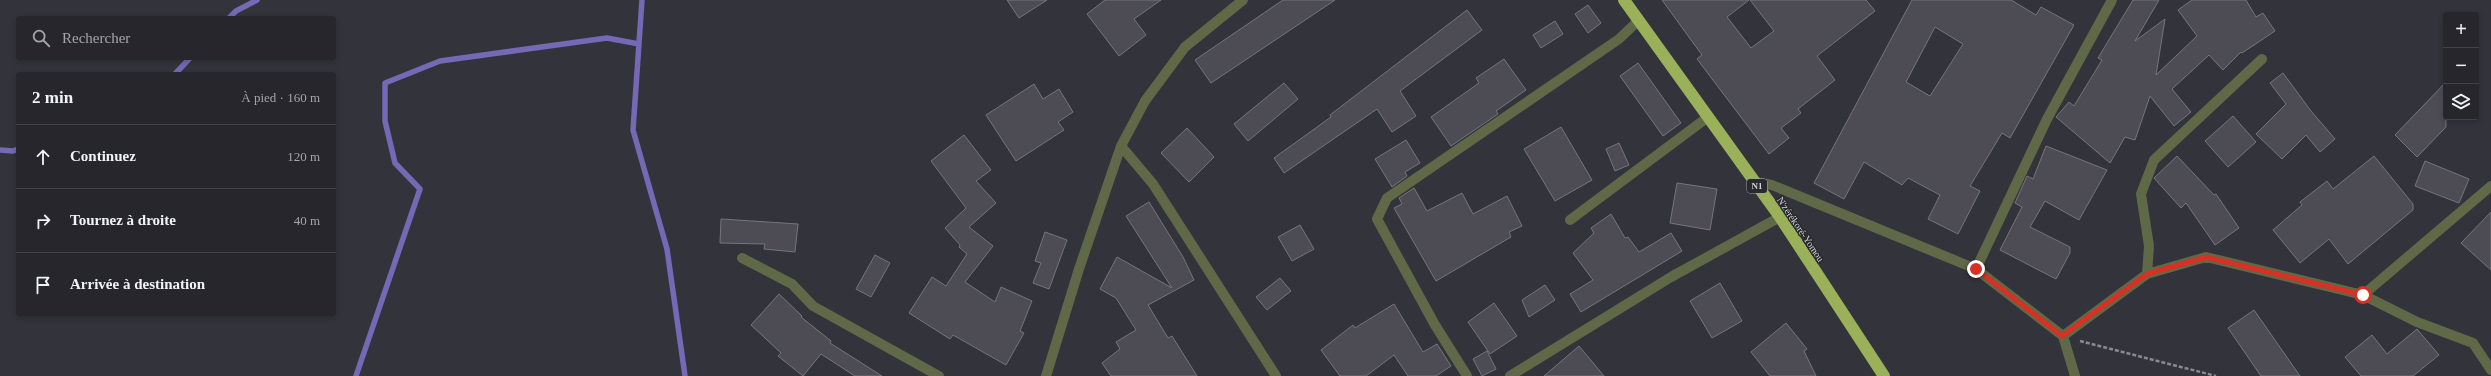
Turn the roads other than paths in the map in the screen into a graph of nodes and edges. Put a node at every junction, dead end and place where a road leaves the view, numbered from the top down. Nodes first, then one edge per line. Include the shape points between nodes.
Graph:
1 (1243, 0) edge
2 (1624, 0) edge
3 (2112, 0) edge
4 (1639, 20) junction
5 (2262, 59) dead end
6 (1708, 117) junction
7 (1121, 146) junction
8 (1755, 182) junction
9 (2491, 186) edge
10 (1780, 217) junction
11 (1570, 220) dead end
12 (742, 258) dead end
13 (1976, 269) junction
14 (2147, 274) junction
15 (2363, 295) junction
16 (2062, 336) junction
17 (2491, 370) edge
18 (939, 376) edge
19 (1046, 376) edge
20 (1276, 376) edge
21 (1467, 376) edge
22 (1510, 376) edge
23 (1884, 376) edge
24 (2074, 376) edge

1 - 7 street via 1185,47 1145,101
2 - 4 highway, N'zérékoré-Yomou / N1
3 - 13 street via 2047,119
4 - 6 highway, N'zérékoré-Yomou / N1
4 - 21 street via 1619,39 1387,198 1377,219 1435,325
5 - 14 street via 2154,160 2141,194 2149,246
6 - 8 highway, N'zérékoré-Yomou / N1
6 - 11 street
7 - 19 street
7 - 20 street via 1153,184
8 - 10 highway, N'zérékoré-Yomou / N1
8 - 13 street via 1772,186
9 - 15 street
10 - 22 street via 1671,277
10 - 23 highway, N'zérékoré-Yomou / N1
12 - 18 street via 792,284 813,306
13 - 16 street
14 - 15 street via 2206,257
14 - 16 street
15 - 17 street via 2417,322 2473,344
16 - 24 street

